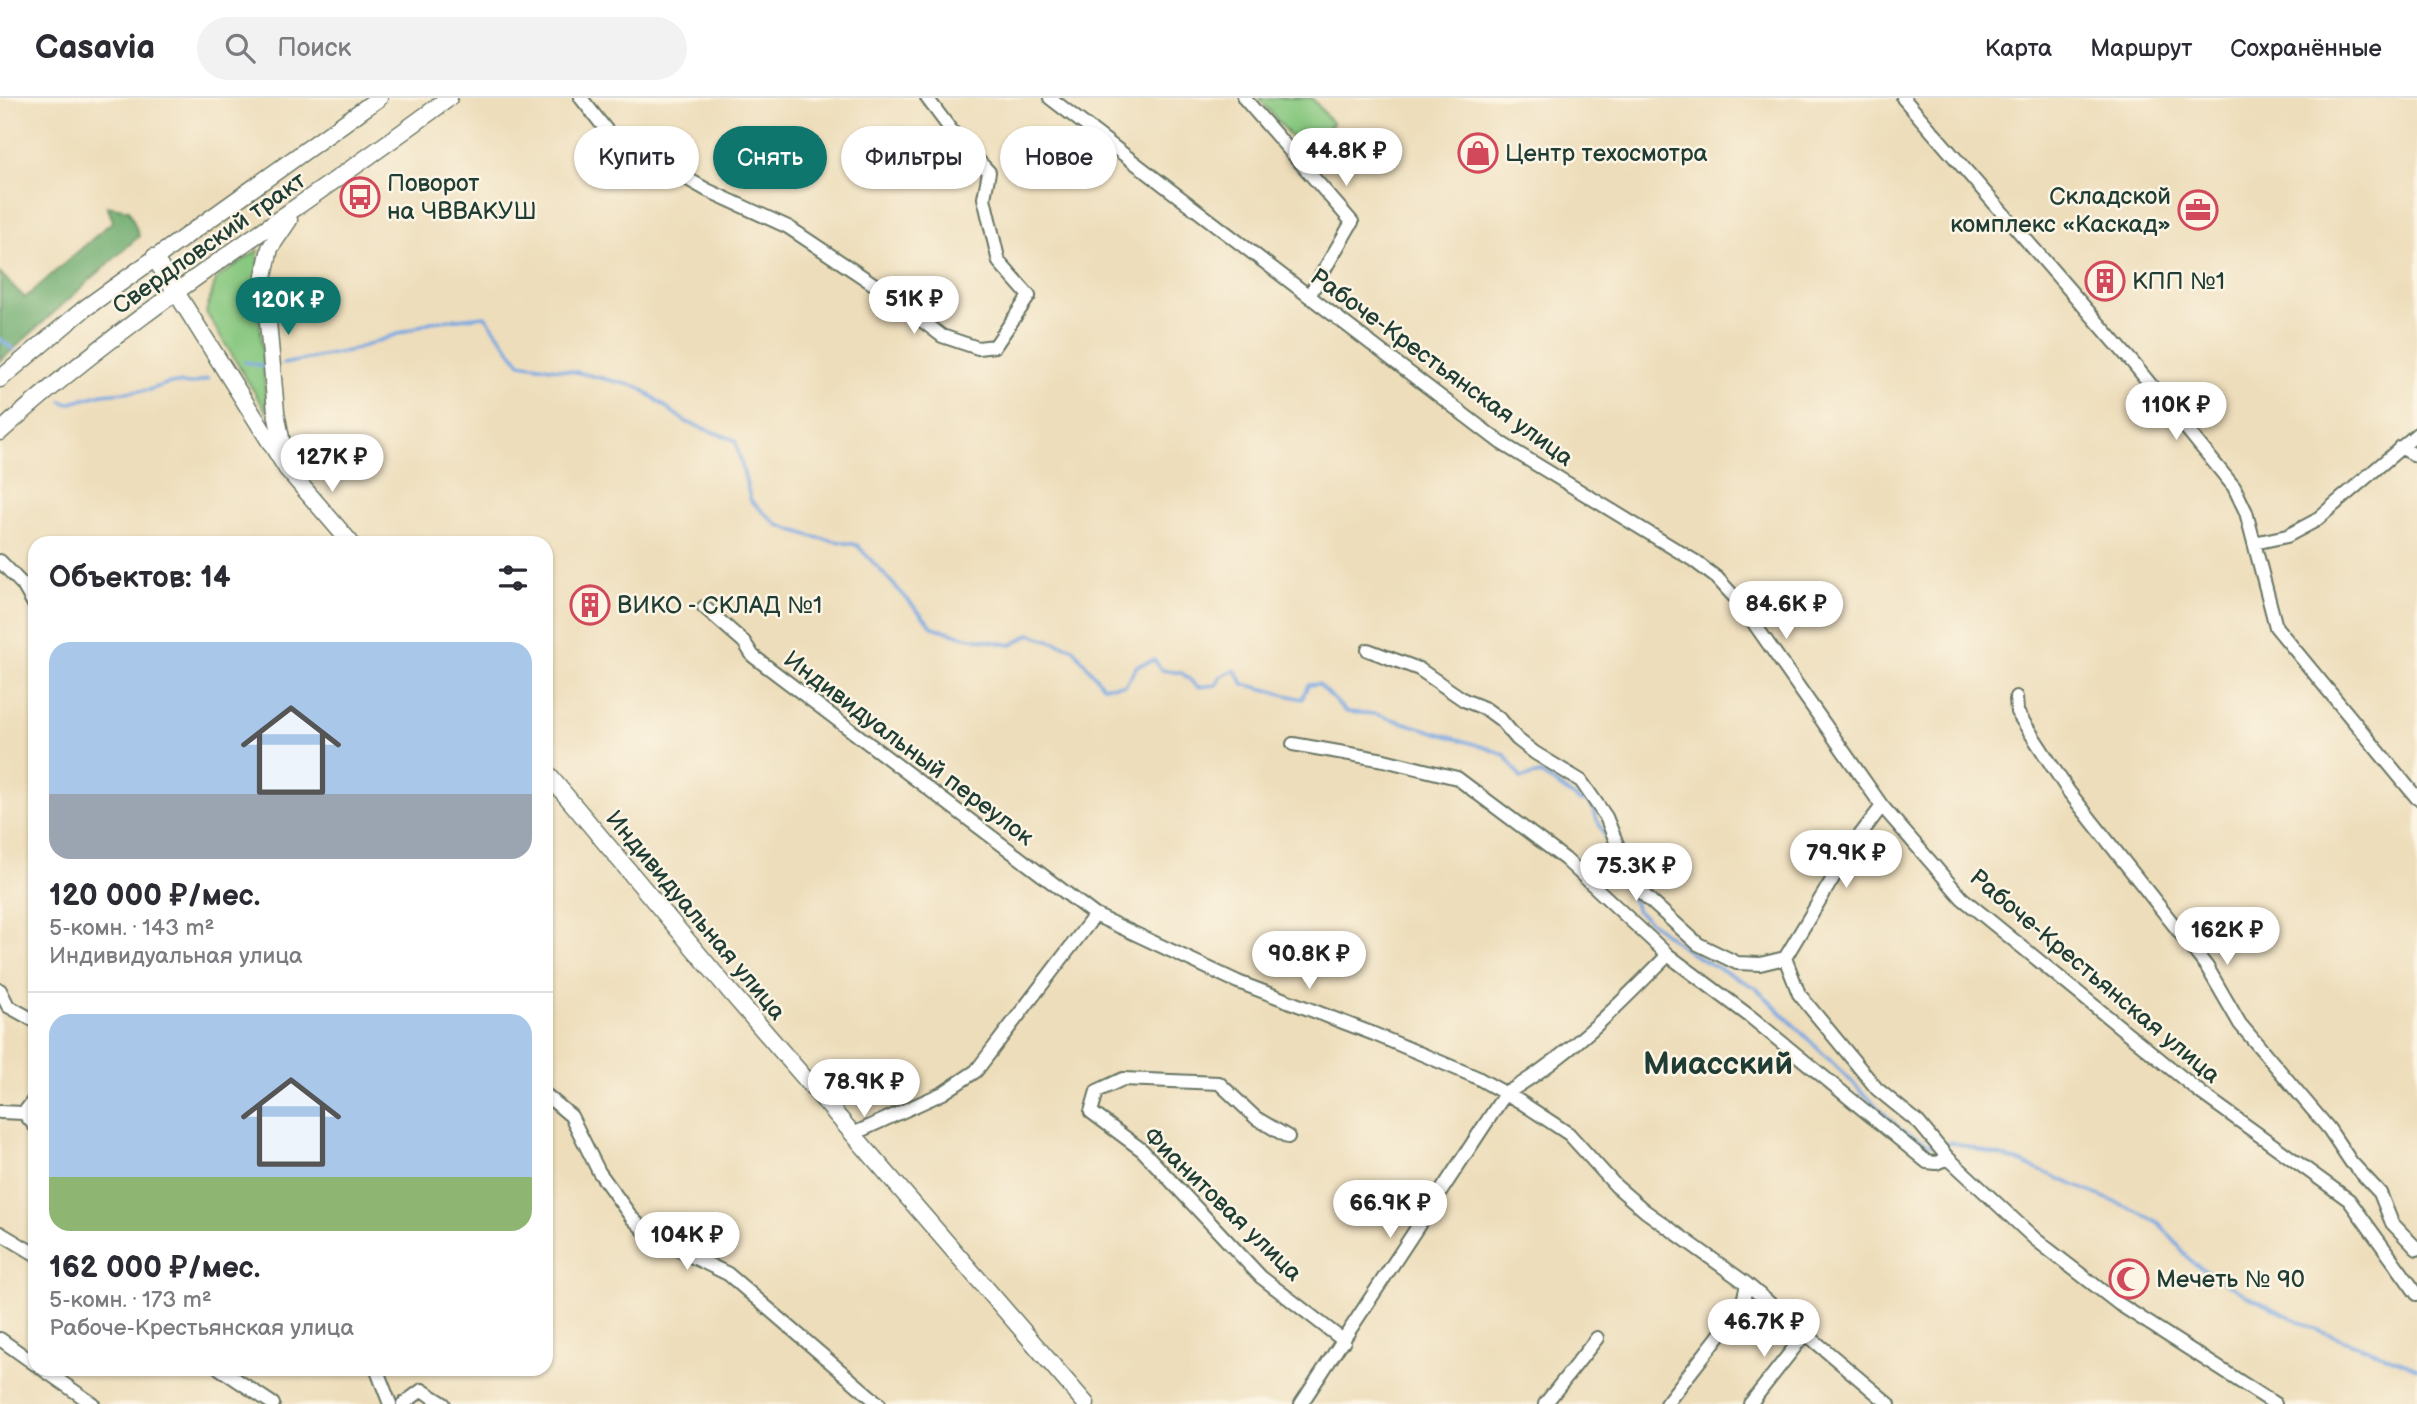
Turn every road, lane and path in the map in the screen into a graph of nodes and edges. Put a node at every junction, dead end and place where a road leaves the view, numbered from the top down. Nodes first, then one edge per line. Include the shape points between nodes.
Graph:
1 (379, 98) edge
2 (449, 98) edge
3 (581, 98) edge
4 (927, 98) edge
5 (1050, 98) edge
6 (1244, 98) edge
7 (1903, 98) edge
8 (301, 206) junction
9 (154, 257) junction
10 (177, 292) junction
11 (1309, 296) junction
12 (0, 379) edge
13 (0, 432) edge
14 (2417, 434) edge
15 (2400, 446) junction
16 (2417, 456) edge
17 (287, 469) junction
18 (345, 536) edge
19 (2254, 543) junction
20 (0, 561) edge
21 (28, 594) edge
22 (704, 607) dead end
23 (1368, 650) dead end
24 (2016, 697) dead end
25 (1293, 744) dead end
26 (553, 780) edge
27 (2417, 798) edge
28 (1881, 806) junction
29 (1095, 915) junction
30 (1668, 955) junction
31 (1785, 958) junction
32 (0, 990) edge
33 (28, 1017) edge
34 (1505, 1094) junction
35 (553, 1101) edge
36 (28, 1108) edge
37 (0, 1112) edge
38 (24, 1113) junction
39 (28, 1118) edge
40 (853, 1134) junction
41 (1288, 1137) dead end
42 (1948, 1158) junction
43 (0, 1233) edge
44 (2417, 1249) edge
45 (28, 1250) edge
46 (1747, 1284) junction
47 (2417, 1294) edge
48 (1805, 1334) junction
49 (1597, 1338) dead end
50 (0, 1339) edge
51 (1344, 1341) junction
52 (28, 1359) edge
53 (53, 1376) edge
54 (231, 1376) edge
55 (379, 1376) edge
56 (93, 1404) edge
57 (272, 1404) edge
58 (390, 1404) edge
59 (403, 1404) edge
60 (444, 1404) edge
61 (879, 1404) edge
62 (1086, 1404) edge
63 (1301, 1404) edge
64 (1545, 1404) edge
65 (1666, 1404) edge
66 (1750, 1404) edge
67 (1889, 1404) edge
68 (2275, 1404) edge

1 - 9 main road, Свердловский тракт
2 - 8 main road, Свердловский тракт
3 - 4 street via 611,135 707,190 788,227 942,336 978,348 995,346 1029,296 999,262 984,198 989,172
5 - 11 street, Рабоче-Крестьянская улица
6 - 11 street via 1352,222
7 - 19 street via 2214,461 2234,487
8 - 10 main road, Свердловский тракт
8 - 17 main road via 270,248 264,276 276,412
9 - 10 main road
9 - 12 main road, Свердловский тракт
10 - 13 main road, Свердловский тракт via 43,393
10 - 17 main road
11 - 28 street, Рабоче-Крестьянская улица via 1523,458 1717,578 1739,602
14 - 15 street
15 - 16 street
15 - 19 street via 2315,521 2287,536
17 - 18 main road
19 - 27 street via 2276,628
20 - 21 street
22 - 29 street, Индивидуальный переулок via 744,642 753,656
23 - 31 street via 1419,669 1464,700 1486,709 1517,739 1581,780 1606,817 1631,878 1698,944 1737,963
24 - 44 street via 2017,712 2069,792 2207,967 2240,1024 2380,1193 2392,1223
25 - 30 street via 1457,778 1565,859
26 - 40 main road, Индивидуальная улица
28 - 31 street
28 - 47 street, Рабоче-Крестьянская улица via 1962,898 2002,933 2190,1085 2349,1200
29 - 34 street, Индивидуальный переулок via 1238,982 1386,1039
29 - 40 street via 976,1071 943,1093
30 - 34 street via 1608,1017 1541,1073
30 - 42 street via 1927,1162
31 - 42 street via 1799,994 1877,1089 1919,1123
32 - 33 street via 8,1006
34 - 46 street, Индивидуальный переулок via 1569,1134 1645,1211
34 - 51 street
35 - 61 street via 571,1116 599,1172 650,1236 728,1275
36 - 38 street
37 - 38 street
38 - 39 street
40 - 62 main road, Индивидуальная улица
41 - 51 street, Фианитовая улица via 1256,1118 1219,1083 1123,1079 1097,1091 1091,1112 1142,1150 1261,1277
42 - 68 street via 2035,1239 2119,1304
43 - 45 street
46 - 48 street, Индивидуальный переулок
46 - 65 street via 1742,1306
48 - 66 street
48 - 67 street, Индивидуальный переулок
49 - 64 street
50 - 52 street
51 - 63 street
53 - 56 street
54 - 57 street
55 - 58 street
59 - 60 street via 422,1390

